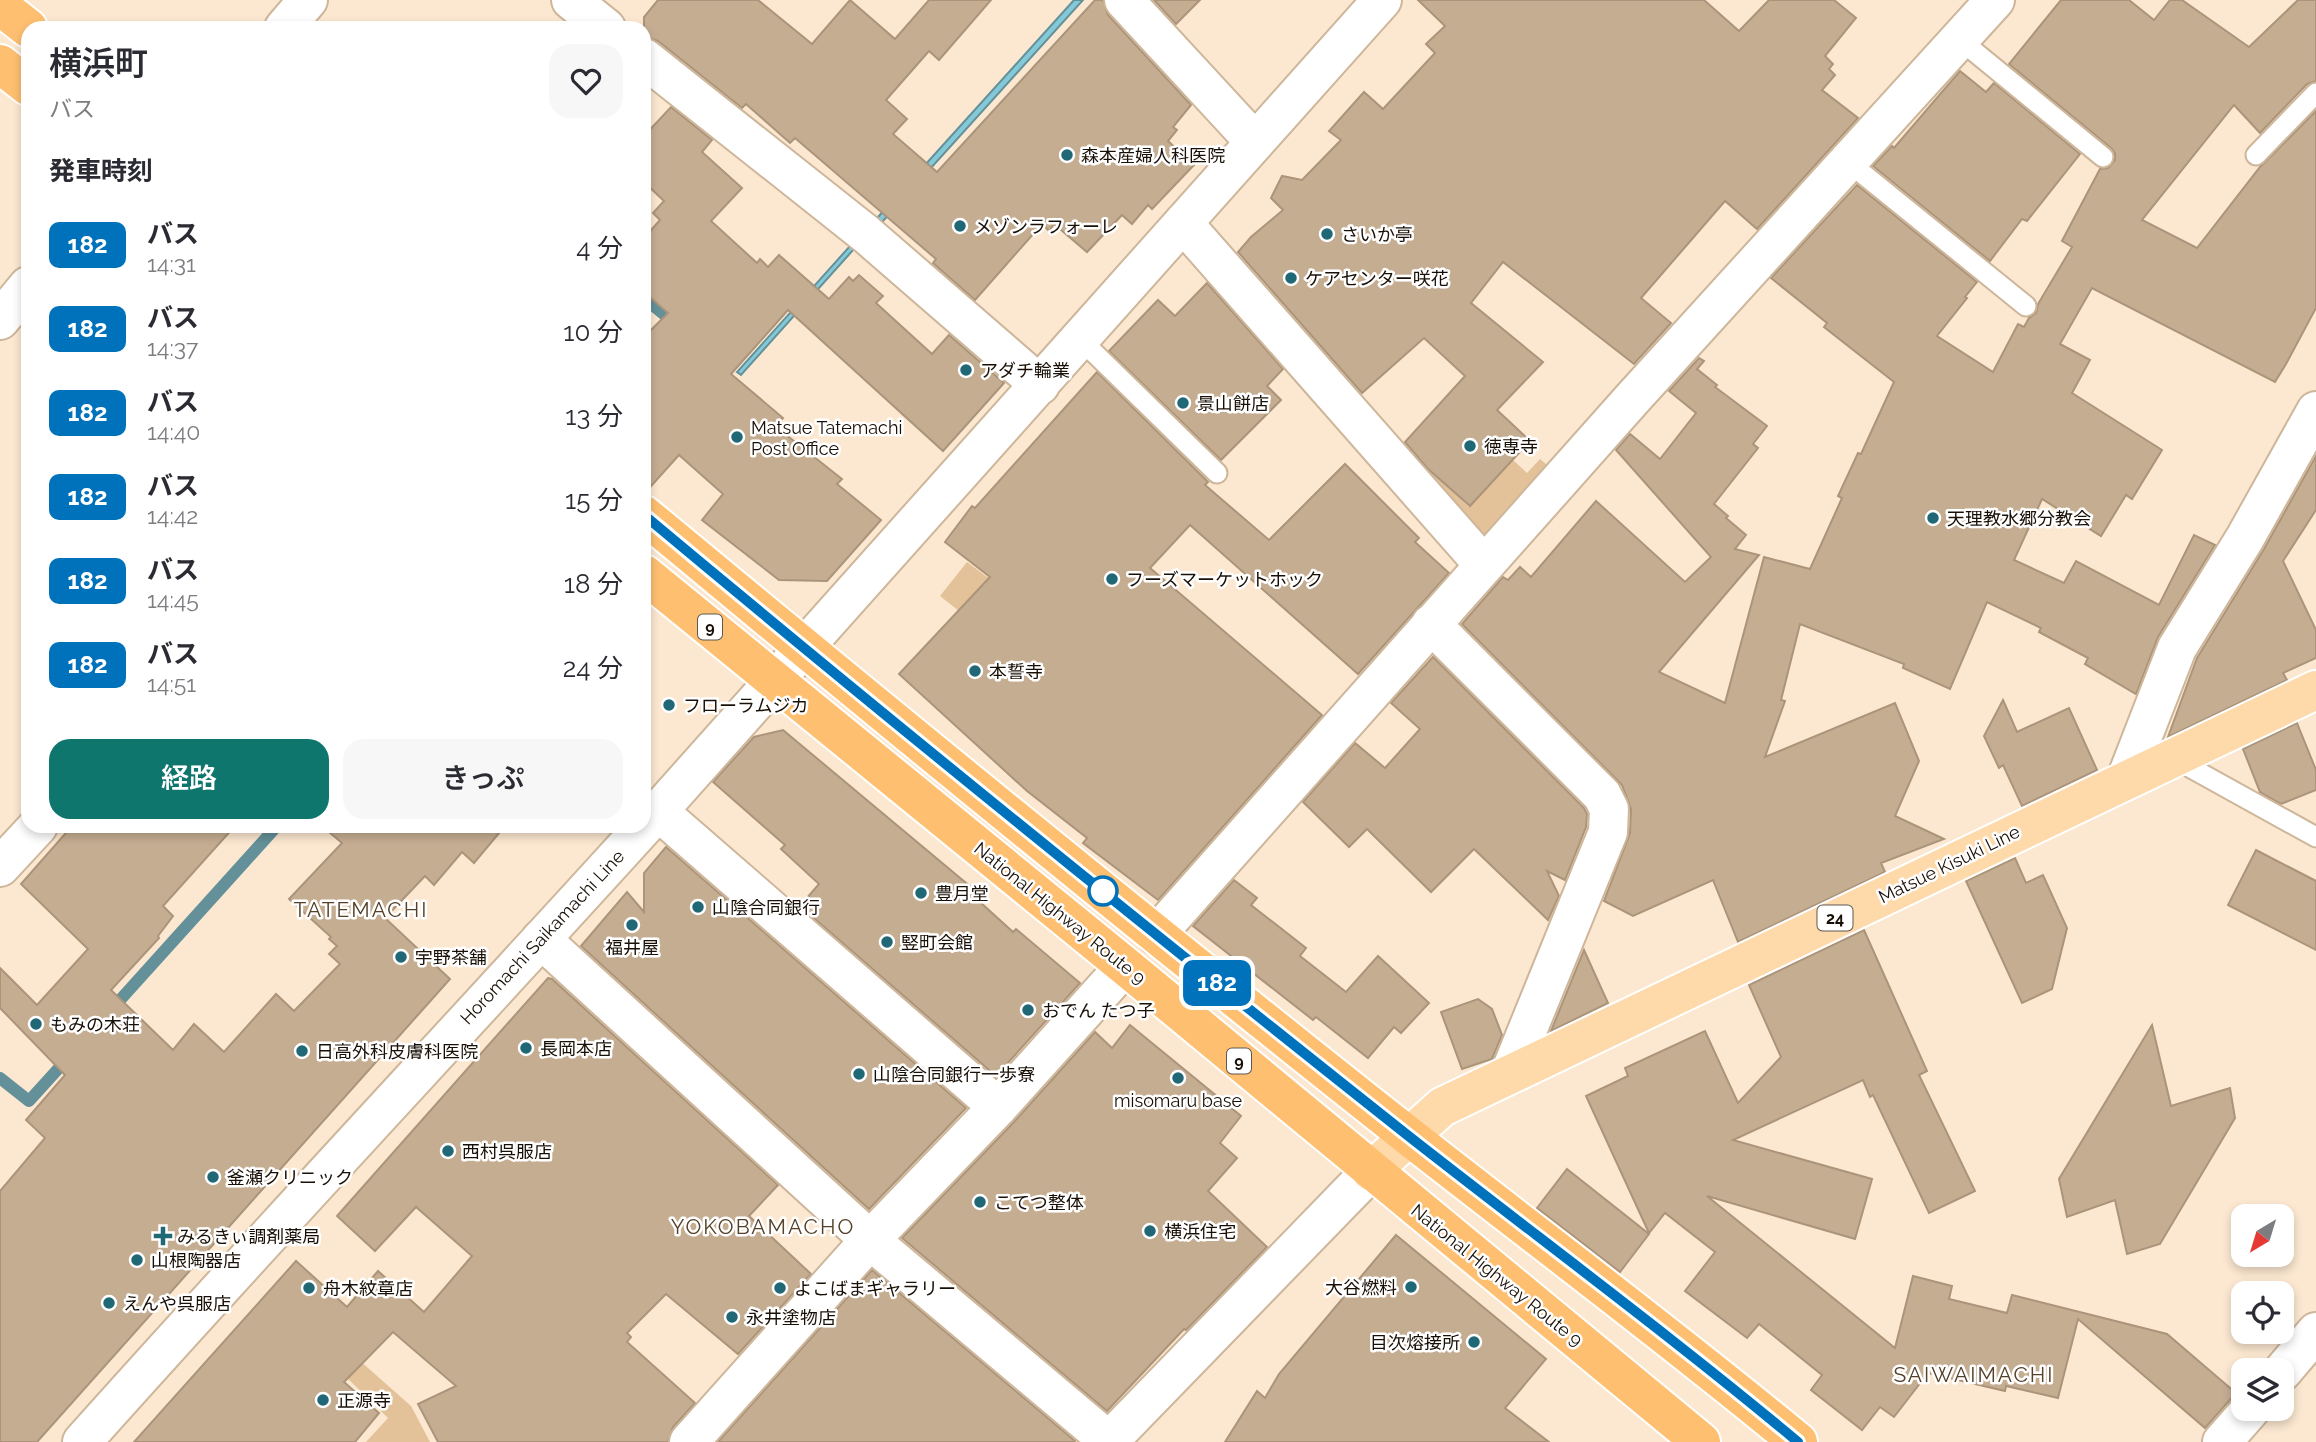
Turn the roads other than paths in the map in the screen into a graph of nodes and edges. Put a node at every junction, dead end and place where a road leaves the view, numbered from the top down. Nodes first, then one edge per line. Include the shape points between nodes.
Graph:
1 (309, 0) edge
2 (571, 0) edge
3 (1124, 0) edge
4 (1382, 0) edge
5 (1995, 0) edge
6 (0, 6) edge
7 (290, 21) edge
8 (597, 21) edge
9 (21, 22) edge
10 (1959, 39) junction
11 (0, 64) edge
12 (651, 64) edge
13 (21, 80) edge
14 (2316, 93) edge
15 (1255, 142) junction
16 (2256, 155) dead end
17 (2103, 157) dead end
18 (1847, 161) junction
19 (1183, 223) junction
20 (21, 294) edge
21 (2026, 306) dead end
22 (0, 320) edge
23 (1081, 340) junction
24 (1040, 385) junction
25 (2316, 411) edge
26 (1217, 473) dead end
27 (651, 521) edge
28 (1484, 565) junction
29 (651, 580) edge
30 (1431, 624) junction
31 (804, 648) junction
32 (776, 680) junction
33 (2316, 690) edge
34 (2172, 758) junction
35 (2126, 779) junction
36 (658, 811) junction
37 (651, 819) edge
38 (32, 833) edge
39 (638, 833) edge
40 (2316, 838) edge
41 (0, 867) edge
42 (1156, 935) junction
43 (541, 939) junction
44 (1125, 966) junction
45 (1510, 1073) junction
46 (998, 1107) junction
47 (1409, 1136) junction
48 (1371, 1171) junction
49 (870, 1240) junction
50 (2316, 1332) edge
51 (2294, 1358) edge
52 (2240, 1421) edge
53 (82, 1442) edge
54 (689, 1442) edge
55 (1109, 1442) edge
56 (1701, 1442) edge
57 (1798, 1442) edge
58 (2222, 1442) edge

1 - 7 street
2 - 8 street
3 - 15 street
4 - 15 street, Horomachi Saikamachi Line
5 - 10 street
6 - 9 highway
10 - 17 lane
10 - 18 street
11 - 13 highway
12 - 24 street via 866,234
14 - 16 lane
15 - 19 street, Horomachi Saikamachi Line
18 - 21 lane
18 - 28 street
19 - 23 street, Horomachi Saikamachi Line
19 - 28 street
20 - 22 street
23 - 24 street, Horomachi Saikamachi Line
23 - 26 lane
24 - 31 street, Horomachi Saikamachi Line
25 - 35 street via 2177,648
27 - 31 highway
28 - 30 street
29 - 32 highway, National Highway Route 9 / 9
30 - 42 street
30 - 45 street via 1602,796 1609,809 1608,832
31 - 32 street, Horomachi Saikamachi Line
31 - 42 highway
32 - 36 street, Horomachi Saikamachi Line
32 - 44 highway, National Highway Route 9 / 9
33 - 34 main road, Matsue Kisuki Line / 24
34 - 35 main road, Matsue Kisuki Line / 24
34 - 40 lane
35 - 45 main road, Matsue Kisuki Line / 24
36 - 37 street, Horomachi Saikamachi Line
36 - 46 street
38 - 41 street
39 - 43 street, Horomachi Saikamachi Line
42 - 47 highway
43 - 49 street
43 - 53 street, Horomachi Saikamachi Line
44 - 46 street
44 - 48 highway, National Highway Route 9 / 9
45 - 47 main road, Matsue Kisuki Line / 24 via 1442,1107
46 - 49 street
47 - 48 main road, Matsue Kisuki Line / 24
47 - 57 highway via 1698,1358
48 - 55 street
48 - 56 highway, National Highway Route 9 / 9
49 - 54 street
49 - 55 street
50 - 51 street
52 - 58 street

